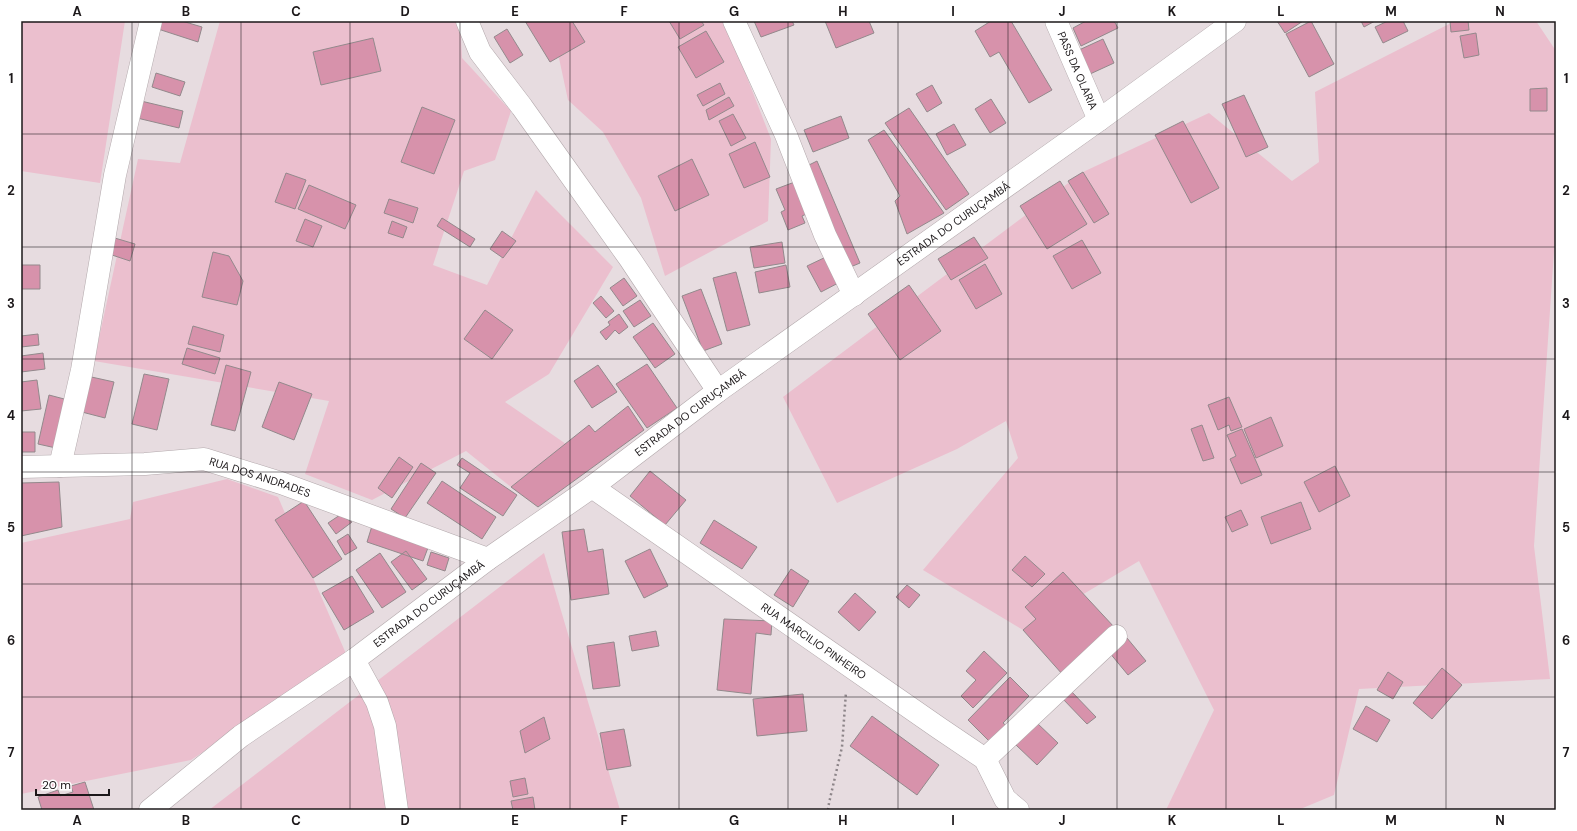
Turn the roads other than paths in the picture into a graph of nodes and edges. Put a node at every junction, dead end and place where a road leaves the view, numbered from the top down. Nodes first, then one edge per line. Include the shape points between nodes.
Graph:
1 (151, 21) edge
2 (467, 21) edge
3 (734, 21) edge
4 (1056, 21) edge
5 (1235, 21) edge
6 (1099, 120) junction
7 (854, 295) junction
8 (718, 391) junction
9 (60, 466) junction
10 (21, 467) edge
11 (592, 487) junction
12 (488, 559) junction
13 (1116, 636) dead end
14 (354, 660) junction
15 (986, 759) junction
16 (150, 810) edge
17 (397, 810) edge
18 (1018, 810) edge

1 - 9 street via 115,176 82,370
2 - 8 street via 480,52 630,259
3 - 7 street via 786,134 825,235
4 - 6 street, PASS DA OLARIA
5 - 6 street, ESTRADA DO CURUÇAMBÁ
6 - 7 street, ESTRADA DO CURUÇAMBÁ
7 - 8 street, ESTRADA DO CURUÇAMBÁ
8 - 11 street, ESTRADA DO CURUÇAMBÁ
9 - 10 street, RUA DOS ANDRADES
9 - 12 street, RUA DOS ANDRADES via 145,464 204,459 281,483
11 - 12 street, ESTRADA DO CURUÇAMBÁ
11 - 15 street, RUA MARCILIO PINHEIRO
12 - 14 street, ESTRADA DO CURUÇAMBÁ
13 - 15 street
14 - 16 street, ESTRADA DO CURUÇAMBÁ via 241,736
14 - 17 street via 377,702 385,726
15 - 18 street via 1005,799

